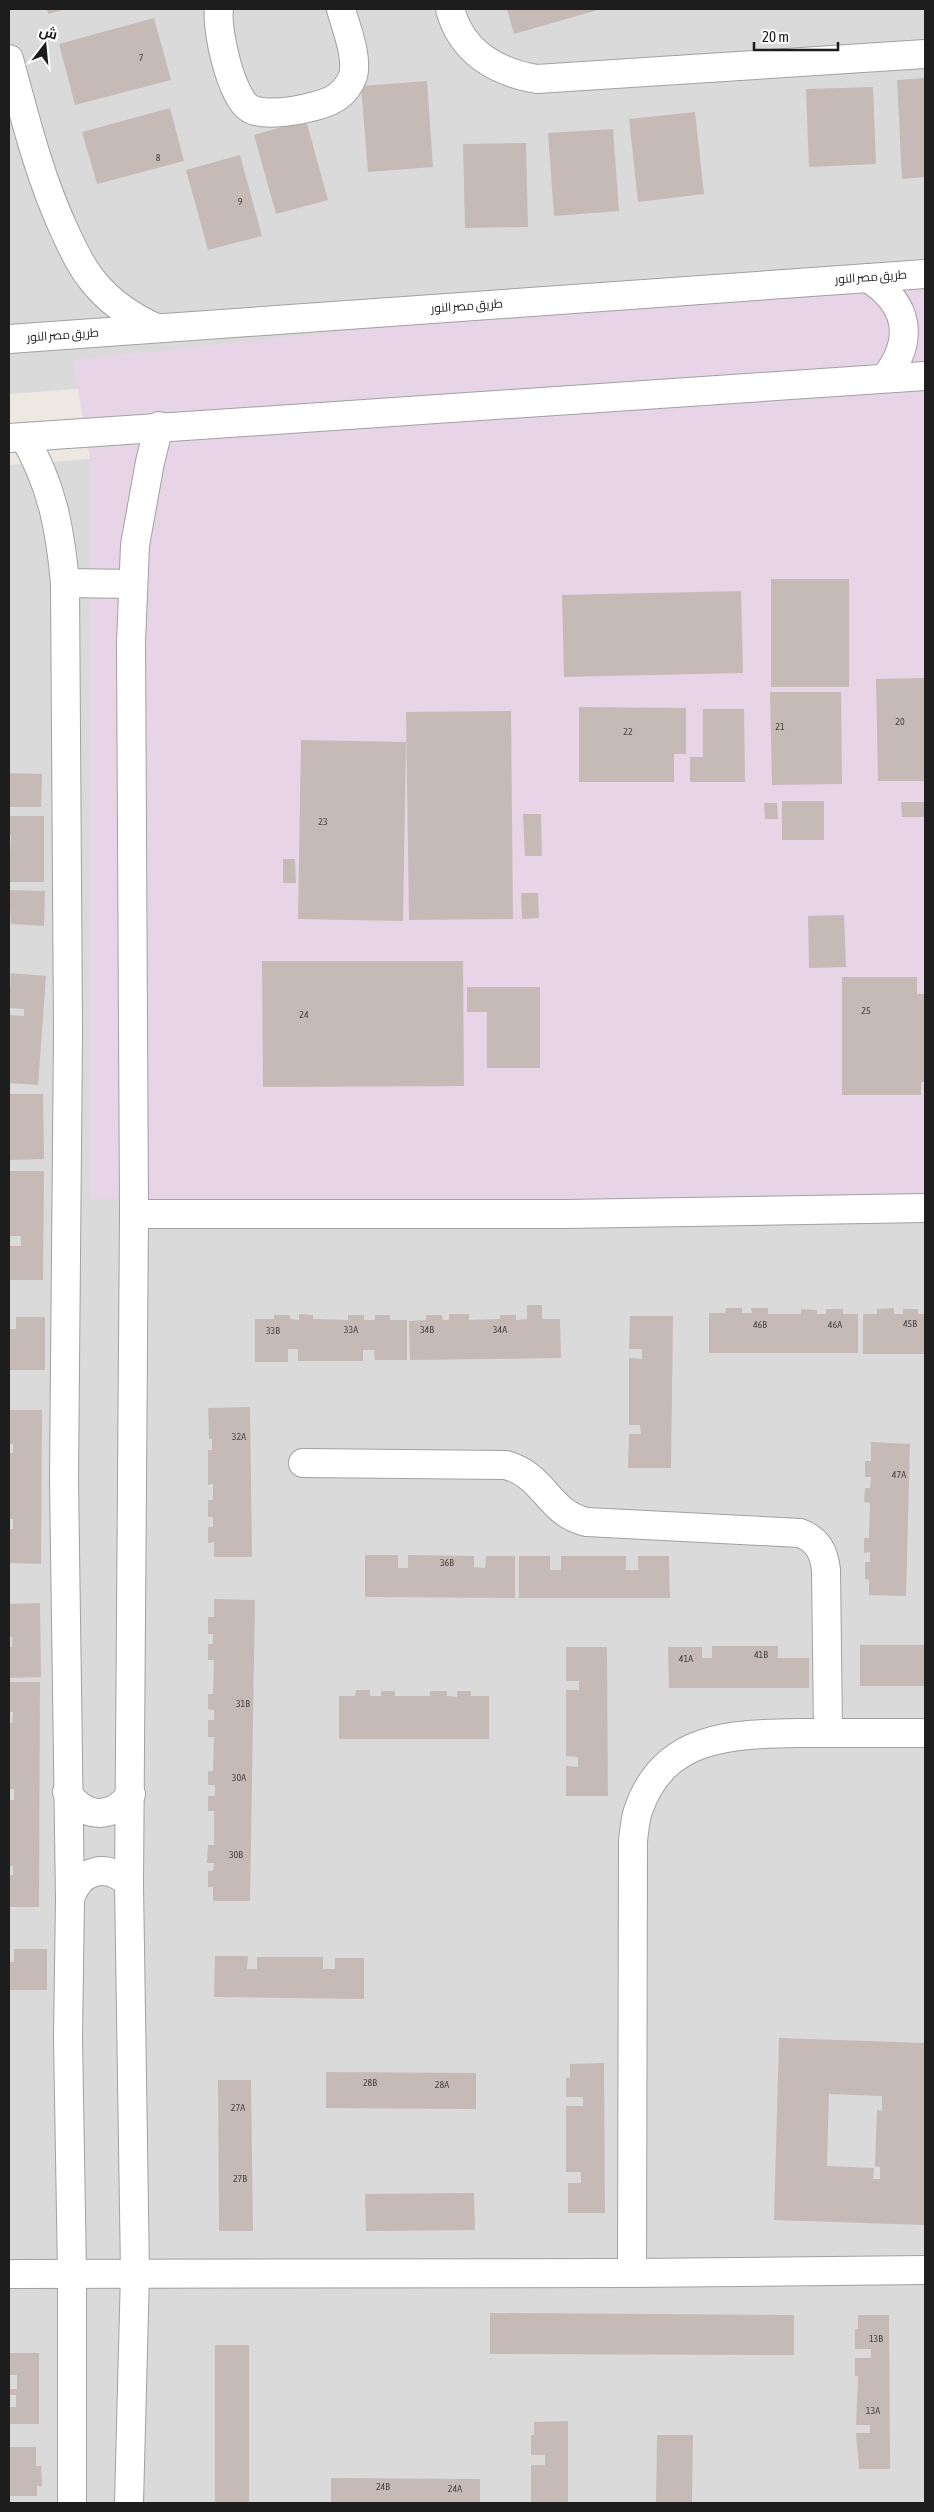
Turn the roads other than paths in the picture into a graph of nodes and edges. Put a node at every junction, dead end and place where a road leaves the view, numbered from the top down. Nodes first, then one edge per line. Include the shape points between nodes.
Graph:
1 (219, 9) edge
2 (341, 9) edge
3 (450, 9) edge
4 (925, 54) edge
5 (9, 58) edge
6 (925, 274) edge
7 (868, 278) junction
8 (156, 328) junction
9 (9, 339) edge
10 (925, 376) edge
11 (885, 378) junction
12 (160, 426) junction
13 (17, 438) edge
14 (65, 582) junction
15 (133, 584) junction
16 (925, 1208) edge
17 (134, 1214) junction
18 (303, 1463) dead end
19 (828, 1733) junction
20 (925, 1733) edge
21 (67, 1792) junction
22 (130, 1794) junction
23 (129, 1884) junction
24 (70, 1899) junction
25 (925, 2270) edge
26 (72, 2273) junction
27 (136, 2273) junction
28 (632, 2273) junction
29 (9, 2274) edge
30 (72, 2503) edge
31 (129, 2503) edge

1 - 2 street via 219,27 234,90 240,101 260,114 325,103 347,88 354,64
3 - 4 street via 462,38 480,57 503,71 537,78
5 - 8 street via 36,162 78,260 93,282 112,300 133,317
6 - 7 street, طريق مصر النور
7 - 8 street, طريق مصر النور
7 - 11 street via 885,289 897,304 904,323 904,344 897,363
8 - 9 street, طريق مصر النور
10 - 11 street
11 - 12 street
12 - 13 street
12 - 15 street via 139,518
13 - 14 street via 40,465 50,494 59,530
14 - 15 street
14 - 21 street
15 - 17 street
16 - 17 street via 566,1214
17 - 22 street
18 - 19 street via 506,1465 533,1478 566,1514 581,1521 809,1537 825,1559
19 - 20 street
19 - 28 street via 722,1737 694,1746 669,1763 650,1785 637,1812 633,1841 631,1996
21 - 22 street via 82,1808 104,1813 115,1810
21 - 24 street
22 - 23 street
23 - 24 street via 122,1876 111,1872 95,1872 80,1879
23 - 27 street
24 - 26 street via 68,2038
25 - 28 street
26 - 27 street
26 - 29 street
26 - 30 street
27 - 28 street
27 - 31 street

